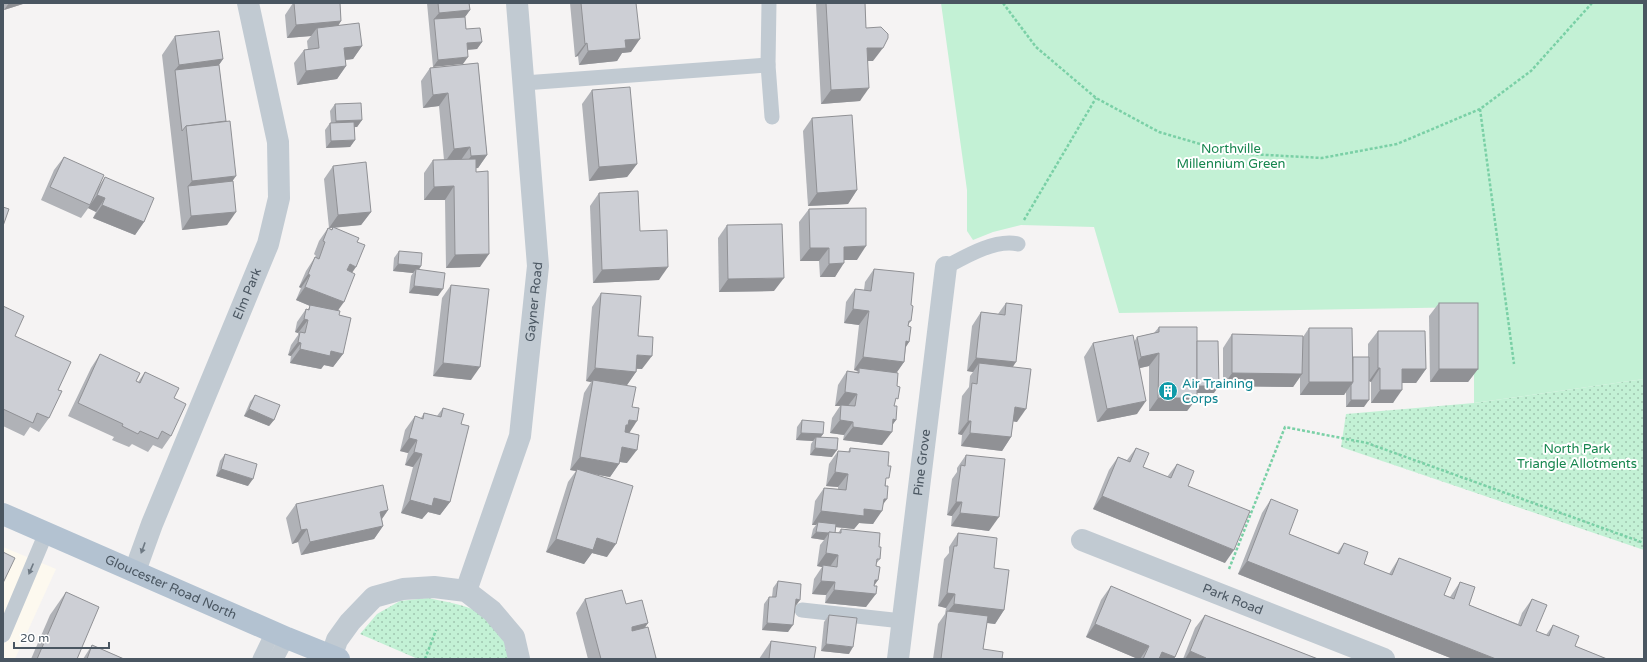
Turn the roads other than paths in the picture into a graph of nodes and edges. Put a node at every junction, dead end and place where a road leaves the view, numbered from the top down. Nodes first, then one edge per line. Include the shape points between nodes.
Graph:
1 (248, 3) edge
2 (517, 3) edge
3 (769, 3) edge
4 (768, 65) junction
5 (524, 83) junction
6 (772, 118) dead end
7 (1013, 243) road end
8 (946, 267) joint
9 (3, 514) edge
10 (46, 533) junction
11 (1082, 540) dead end
12 (135, 571) junction
13 (466, 591) junction
14 (802, 610) dead end
15 (902, 621) junction
16 (3, 635) edge
17 (280, 635) junction
18 (335, 657) edge
19 (260, 659) edge
20 (276, 659) edge
21 (520, 659) edge
22 (898, 659) edge
23 (1384, 659) edge

1 -> 12 street, Elm Park via 278,142 279,198 268,244
2 - 5 street, Gayner Road
3 - 4 lane
4 - 5 lane
4 - 6 lane
5 - 13 street, Gayner Road via 538,266 520,436
7 - 8 lane via 976,251
8 - 15 street, Pine Grove
9 - 10 main road, Gloucester Road North
10 - 12 main road, Gloucester Road North
10 -> 16 lane
11 - 23 street, Park Road
12 - 17 main road, Gloucester Road North
13 - 18 street via 434,587 403,589 374,597 337,640
13 - 21 street via 492,611 514,637
14 - 15 lane
15 - 22 street, Pine Grove
17 - 18 main road, Gloucester Road North
17 - 19 lane
17 - 20 lane

